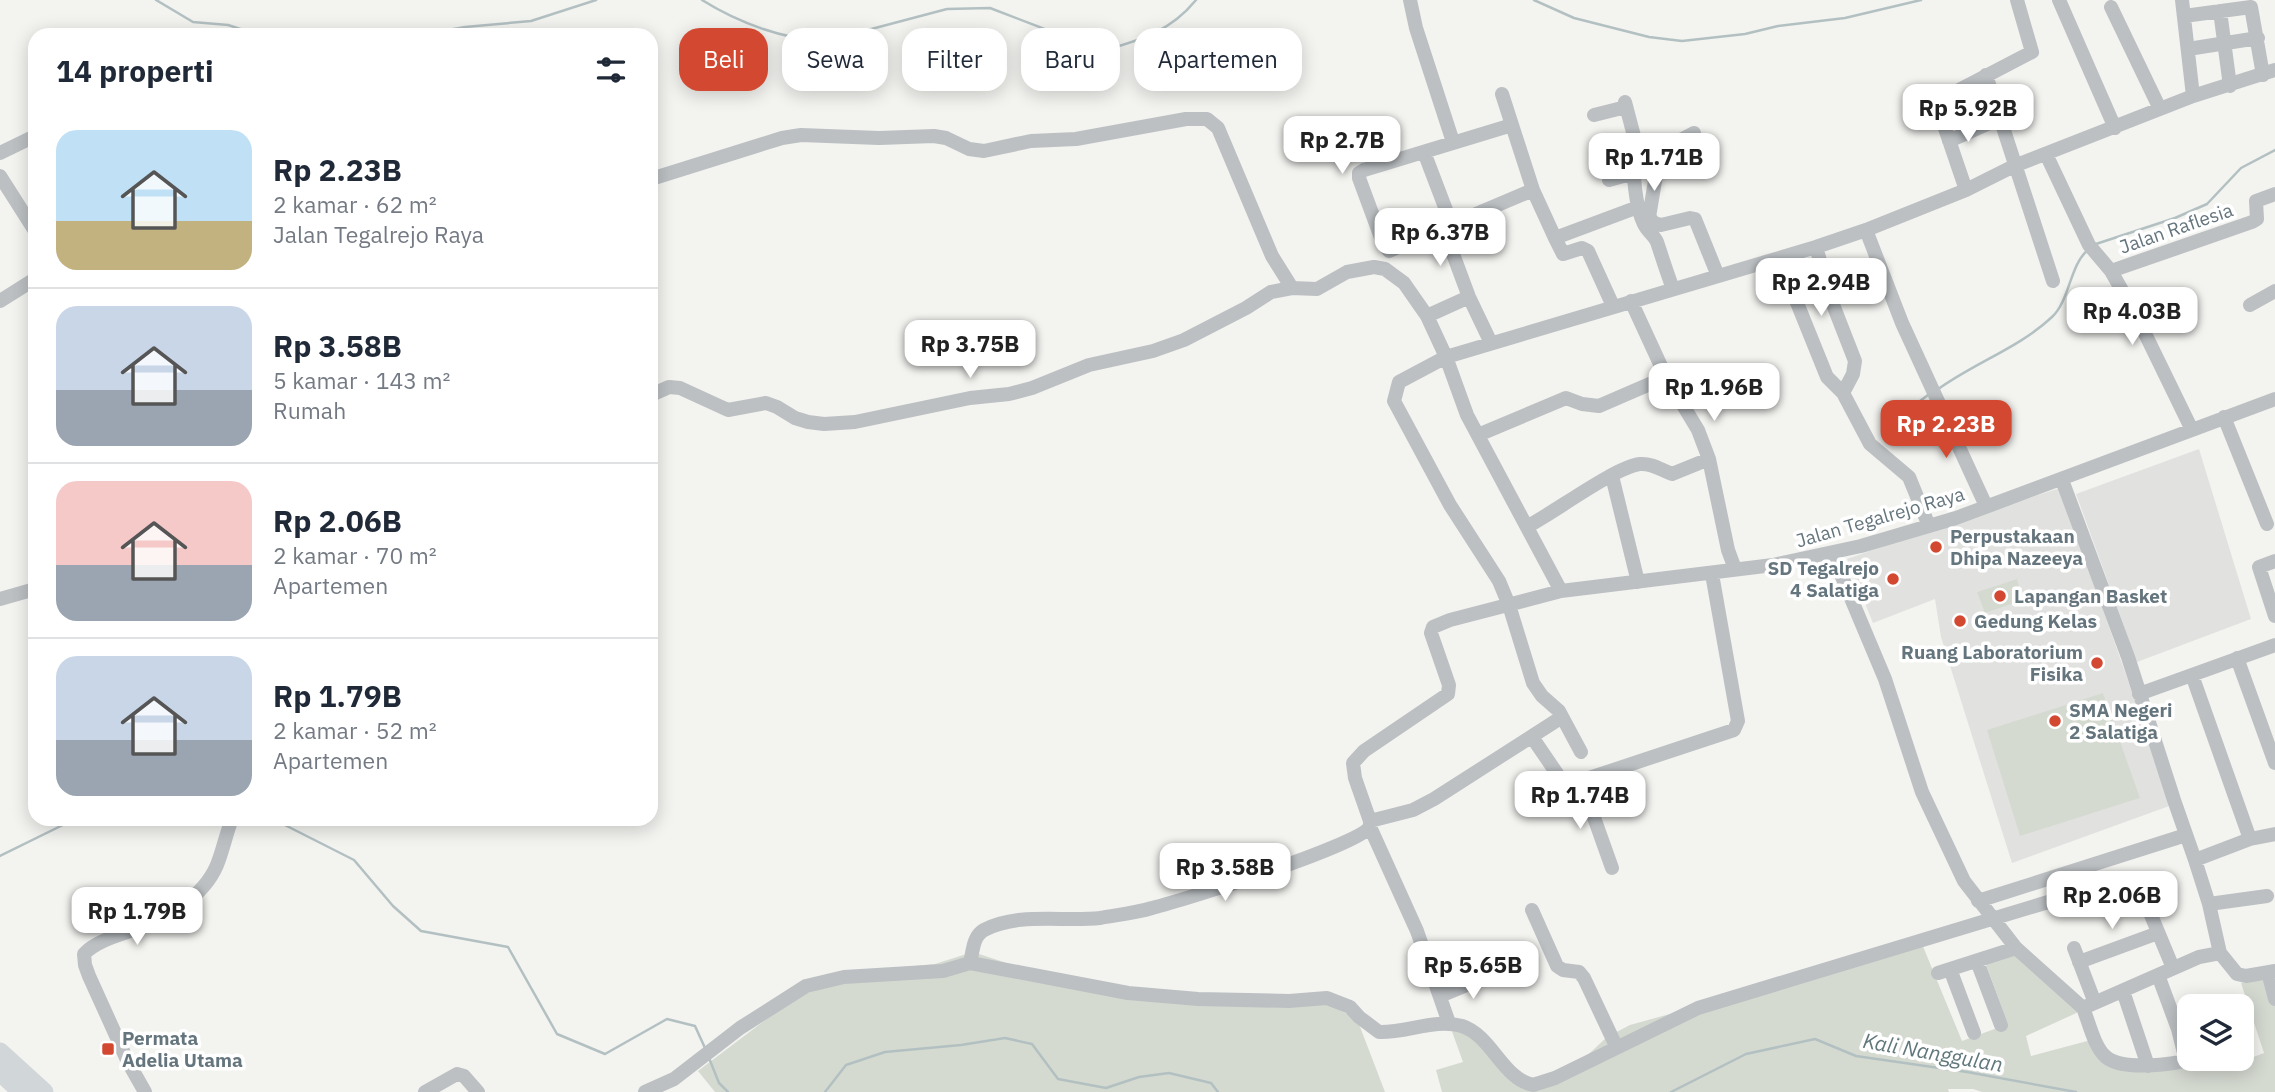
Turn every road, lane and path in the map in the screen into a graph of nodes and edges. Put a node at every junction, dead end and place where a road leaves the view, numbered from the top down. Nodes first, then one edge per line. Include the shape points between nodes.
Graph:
1 (1410, 0) edge
2 (2017, 0) edge
3 (2059, 0) edge
4 (2182, 0) edge
5 (2111, 7) dead end
6 (2220, 11) junction
7 (2184, 16) junction
8 (2258, 38) junction
9 (2224, 43) junction
10 (2188, 49) junction
11 (2269, 72) edge
12 (1986, 75) junction
13 (2230, 86) junction
14 (1502, 94) dead end
15 (2193, 96) junction
16 (2160, 109) junction
17 (1594, 115) dead end
18 (1998, 119) junction
19 (1512, 125) junction
20 (2115, 128) junction
21 (1694, 133) dead end
22 (1635, 138) junction
23 (28, 139) edge
24 (1949, 141) junction
25 (1453, 142) junction
26 (1605, 147) dead end
27 (1424, 152) junction
28 (0, 153) edge
29 (2046, 154) junction
30 (2014, 166) junction
31 (1634, 173) junction
32 (0, 176) edge
33 (658, 177) edge
34 (1609, 180) dead end
35 (1532, 190) junction
36 (1966, 190) junction
37 (2275, 194) edge
38 (1639, 207) junction
39 (28, 220) edge
40 (1447, 225) junction
41 (1866, 230) junction
42 (1555, 238) junction
43 (1816, 247) junction
44 (1389, 251) junction
45 (1779, 258) junction
46 (1385, 269) junction
47 (2111, 271) junction
48 (1718, 276) junction
49 (2053, 281) dead end
50 (28, 283) edge
51 (1292, 288) junction
52 (1673, 289) junction
53 (2275, 291) edge
54 (1469, 296) junction
55 (0, 301) edge
56 (1631, 301) junction
57 (2250, 305) dead end
58 (1613, 306) junction
59 (1427, 316) junction
60 (1491, 343) junction
61 (1446, 356) junction
62 (1666, 377) junction
63 (658, 392) edge
64 (1843, 393) junction
65 (2275, 399) edge
66 (2224, 417) junction
67 (2192, 430) junction
68 (1478, 435) junction
69 (1709, 459) junction
70 (1612, 476) junction
71 (2062, 480) junction
72 (1986, 506) junction
73 (2267, 524) dead end
74 (1528, 526) junction
75 (1929, 526) junction
76 (1832, 553) junction
77 (2275, 561) edge
78 (1735, 569) junction
79 (1712, 574) junction
80 (1638, 582) junction
81 (28, 591) edge
82 (1561, 591) junction
83 (0, 599) edge
84 (2272, 601) edge
85 (1510, 604) junction
86 (2275, 616) edge
87 (2275, 645) edge
88 (2237, 658) junction
89 (2192, 675) junction
90 (2138, 694) junction
91 (1562, 717) junction
92 (1532, 737) junction
93 (1581, 752) dead end
94 (2275, 763) edge
95 (1581, 781) junction
96 (1370, 824) junction
97 (230, 826) edge
98 (2275, 834) edge
99 (2186, 835) junction
100 (2250, 839) junction
101 (2195, 860) junction
102 (1612, 868) dead end
103 (2267, 896) dead end
104 (2068, 897) dead end
105 (1978, 901) junction
106 (2146, 904) dead end
107 (2209, 904) junction
108 (1532, 910) dead end
109 (1993, 920) junction
110 (2158, 933) junction
111 (2015, 948) junction
112 (2220, 953) junction
113 (1977, 961) junction
114 (971, 962) junction
115 (2173, 968) junction
116 (2272, 972) edge
117 (1493, 974) dead end
118 (2158, 975) junction
119 (2123, 991) junction
120 (1440, 996) junction
121 (2275, 999) edge
122 (2089, 1006) junction
123 (2177, 1013) edge
124 (1449, 1023) junction
125 (2001, 1025) dead end
126 (1974, 1034) dead end
127 (1616, 1046) junction
128 (0, 1052) edge
129 (2177, 1062) edge
130 (2148, 1066) junction
131 (0, 1072) edge
132 (22, 1092) edge
133 (44, 1092) edge
134 (145, 1092) edge
135 (425, 1092) edge
136 (478, 1092) edge
137 (645, 1092) edge

1 - 25 street
2 - 12 street via 2033,51
3 - 20 street
4 - 7 street
5 - 16 street
6 - 7 street
6 - 8 street via 2251,7
6 - 9 street
7 - 10 street
8 - 9 street
8 - 11 street
9 - 10 street
9 - 13 street
10 - 15 street
11 - 13 street
12 - 18 street
12 - 24 street via 1937,100
13 - 15 street
14 - 19 street
15 - 16 street
16 - 20 street
17 - 22 street via 1626,104
18 - 24 street
18 - 30 street
19 - 25 street
19 - 35 street
20 - 29 street
21 - 48 street via 1660,151 1649,217 1661,225 1695,219
22 - 26 street
22 - 31 street via 1639,155
23 - 28 street
24 - 36 street
25 - 27 street
27 - 40 street
27 - 44 street via 1359,173
29 - 30 street
29 - 47 street via 2091,248
30 - 36 street
30 - 49 street
31 - 34 street
31 - 38 street
32 - 39 street
33 - 51 street via 801,135 934,136 984,151 1207,119 1218,128 1272,256
35 - 40 street
35 - 42 street
36 - 41 street
37 - 47 street, Jalan Raflesia via 2256,201 2257,219 2252,222
38 - 42 street
38 - 52 street
40 - 44 street
40 - 54 street
41 - 43 street
41 - 72 street via 1902,323
42 - 58 street via 1563,254 1582,248 1588,251
43 - 45 street
43 - 64 street via 1855,361
44 - 46 street
45 - 48 street
45 - 64 street via 1827,377
46 - 51 street via 1347,272 1317,289
46 - 59 street via 1404,283
47 - 67 street
48 - 52 street
50 - 55 street
51 - 63 street via 1271,292 1184,340 1153,351 1089,365 1009,394 855,422 808,422 766,403 728,410 680,388
52 - 56 street
53 - 57 street
54 - 59 street
54 - 60 street
56 - 58 street
56 - 62 street
58 - 60 street
59 - 61 street
60 - 61 street
61 - 68 street
61 - 85 street via 1398,382 1394,401
62 - 68 street via 1600,406 1566,398
62 - 69 street via 1698,430
64 - 75 street via 1870,444 1909,477
65 - 66 street, Jalan Tegalrejo Raya
66 - 67 street, Jalan Tegalrejo Raya
66 - 73 street
67 - 71 street, Jalan Tegalrejo Raya
68 - 74 street
69 - 70 street via 1672,474 1638,464
69 - 78 street
70 - 74 street
70 - 80 street
71 - 72 street, Jalan Tegalrejo Raya
71 - 90 street
72 - 75 street, Jalan Tegalrejo Raya
74 - 82 street
75 - 76 street, Jalan Tegalrejo Raya
76 - 78 street, Jalan Tegalrejo Raya
76 - 105 street via 1885,679 1922,792
77 - 84 street via 2259,567
78 - 79 street, Jalan Tegalrejo Raya
79 - 80 street, Jalan Tegalrejo Raya
79 - 95 street via 1738,724 1731,732
80 - 82 street, Jalan Tegalrejo Raya
81 - 83 street
82 - 85 street, Jalan Tegalrejo Raya
84 - 86 street
85 - 91 street via 1532,683
85 - 96 street, Jalan Tegalrejo Raya via 1432,629 1448,694 1353,763
87 - 88 street
88 - 89 street
88 - 94 street
89 - 90 street
89 - 100 street
90 - 99 street
91 - 92 street
91 - 93 street
92 - 95 street via 1564,784
92 - 96 street via 1434,799
95 - 102 street
96 - 114 street via 1360,836 1151,909 990,927 976,938
96 - 120 street
97 - 134 street via 212,875 196,895 84,954 89,976
98 - 100 street
99 - 101 street
99 - 105 street
100 - 101 street
101 - 107 street
103 - 107 street
104 - 109 street
105 - 109 street
106 - 110 street
107 - 112 street
108 - 127 street via 1557,966 1584,978
109 - 111 street
109 - 127 street via 1698,1008
110 - 115 street
110 - 122 street via 2076,955
111 - 113 street
111 - 122 street
112 - 115 street
112 - 116 street via 2236,974
113 - 125 street
113 - 126 street via 1944,971
114 - 124 street via 1128,993 1199,999 1327,998 1350,1007 1379,1032
114 - 137 street via 943,971 815,983 740,1028 674,1079
115 - 118 street
116 - 121 street
117 - 120 street
118 - 119 street
118 - 123 street
119 - 122 street
119 - 130 street
120 - 124 street
122 - 130 street via 2100,1050 2107,1058
124 - 127 street via 1466,1028 1519,1079 1533,1085
128 - 133 highway
129 - 130 street
131 - 132 highway
135 - 136 street via 457,1074

